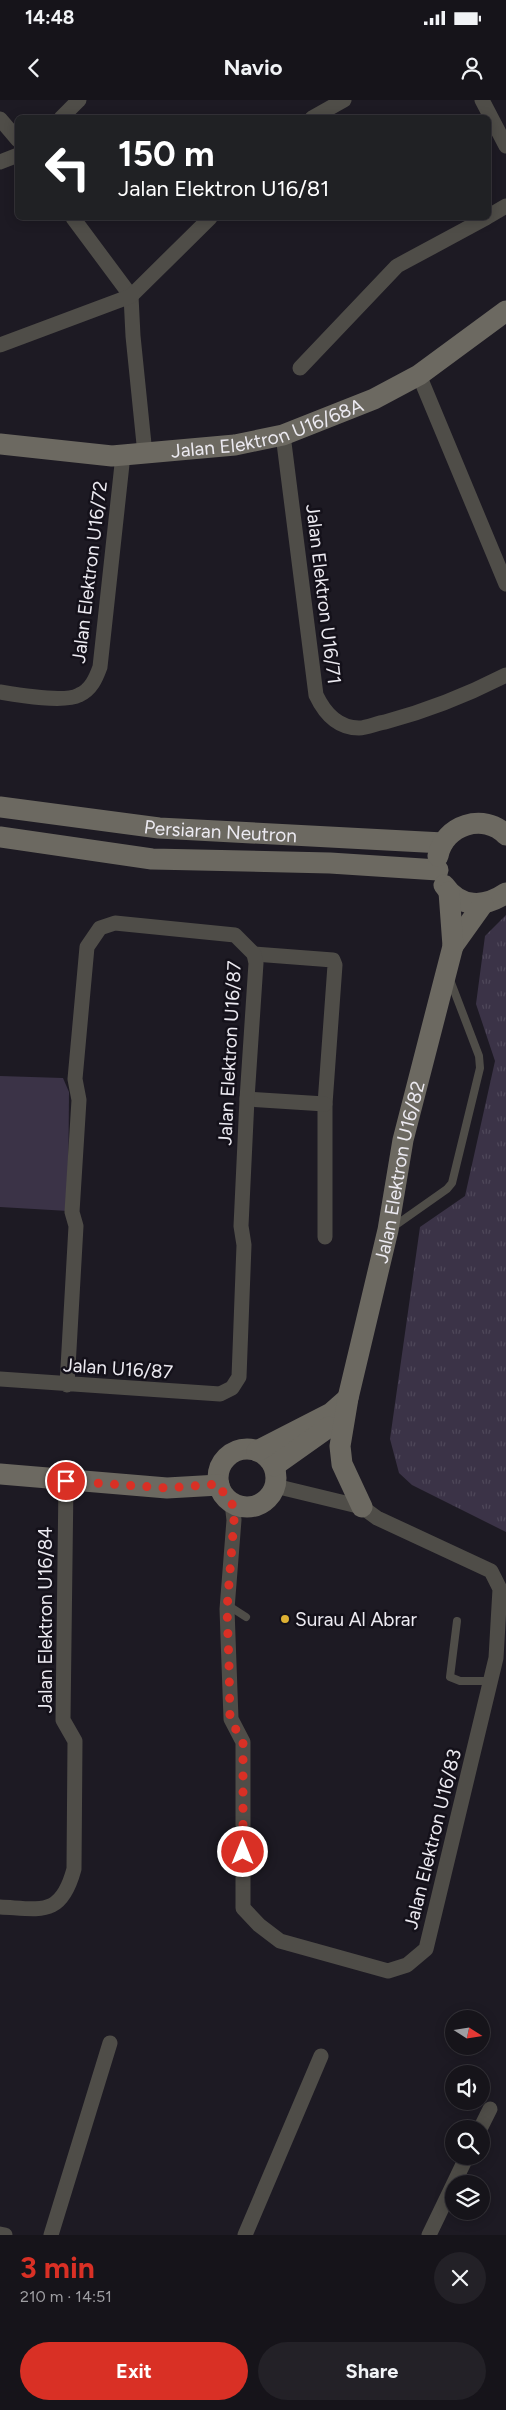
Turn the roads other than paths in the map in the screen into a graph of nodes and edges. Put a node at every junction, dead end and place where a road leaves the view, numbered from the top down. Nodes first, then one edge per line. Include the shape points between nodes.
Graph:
1 (79, 100) edge
2 (344, 100) edge
3 (482, 100) edge
4 (64, 115) edge
5 (317, 115) edge
6 (490, 115) edge
7 (491, 117) edge
8 (0, 119) edge
9 (15, 136) edge
10 (506, 146) edge
11 (15, 156) edge
12 (0, 162) edge
13 (506, 206) edge
14 (491, 215) edge
15 (74, 220) edge
16 (208, 220) edge
17 (481, 220) edge
18 (131, 296) junction
19 (506, 311) edge
20 (0, 345) edge
21 (300, 368) dead end
22 (419, 375) junction
23 (283, 435) junction
24 (0, 444) edge
25 (145, 454) junction
26 (123, 455) junction
27 (506, 584) edge
28 (506, 676) edge
29 (0, 692) edge
30 (0, 807) edge
31 (506, 835) edge
32 (0, 837) edge
33 (443, 843) junction
34 (438, 870) junction
35 (449, 892) junction
36 (506, 893) edge
37 (483, 904) junction
38 (453, 946) junction
39 (254, 954) junction
40 (446, 971) junction
41 (246, 1099) junction
42 (325, 1104) junction
43 (388, 1230) junction
44 (325, 1237) dead end
45 (0, 1379) edge
46 (67, 1385) junction
47 (232, 1388) joint
48 (348, 1398) junction
49 (257, 1450) junction
50 (0, 1474) edge
51 (274, 1476) junction
52 (66, 1481) junction
53 (219, 1484) junction
54 (232, 1503) junction
55 (362, 1507) junction
56 (227, 1609) junction
57 (246, 1617) dead end
58 (457, 1621) dead end
59 (501, 1659) edge
60 (490, 1682) junction
61 (0, 1907) edge
62 (110, 2043) dead end
63 (321, 2056) dead end
64 (463, 2165) edge
65 (0, 2234) edge
66 (5, 2235) edge
67 (52, 2235) edge
68 (245, 2235) edge
69 (429, 2235) edge

1 - 4 street
2 - 5 street
3 - 6 street
7 - 10 street
8 - 9 street
11 - 12 street
13 - 14 street
15 - 18 street
16 - 18 street
17 - 21 street via 397,266
18 - 20 street
18 - 25 street
19 - 22 street, Jalan Elektron U16/68A
22 - 23 street, Jalan Elektron U16/68A via 374,399
22 - 27 street
23 - 25 street, Jalan Elektron U16/68A via 235,445
23 - 28 street, Jalan Elektron U16/71 via 316,695 332,719 359,728 456,700
24 - 26 street, Jalan Elektron U16/68A
25 - 26 street, Jalan Elektron U16/68A
26 - 29 street, Jalan Elektron U16/72 via 100,667 96,679 88,690 70,698
30 - 33 street, Persiaran Neutron via 159,828
31 - 33 street via 490,824 476,823 457,829
32 - 34 street, Persiaran Neutron via 152,858
33 - 34 street
34 - 35 street
35 - 37 street via 458,900
35 - 38 street
36 - 37 street
37 - 38 street
38 - 40 street, Jalan Elektron U16/82
39 - 41 street, Jalan Elektron U16/87
39 - 42 street via 335,962
39 - 46 street, Jalan Elektron U16/87 via 235,935 115,923 100,928 87,948 75,1079 79,1100 72,1212 76,1226
40 - 43 street, Jalan Elektron U16/82 via 403,1140
40 - 43 lane via 479,1056 480,1068 452,1183
41 - 42 street
41 - 47 street, Jalan Elektron U16/87 via 239,1368
42 - 44 street
43 - 48 street, Jalan Elektron U16/82
45 - 46 street, Jalan U16/87
46 - 47 street, Jalan U16/87 via 220,1394
48 - 49 street via 331,1413
48 - 51 street via 335,1423
48 - 55 street via 340,1446 342,1464
49 - 51 street via 264,1454
49 - 53 street via 240,1450 232,1454 220,1467
50 - 52 street
51 - 54 street via 271,1494 257,1505 248,1507
51 - 55 street, Jalan Elektron U16/83
52 - 53 street via 167,1488
52 - 61 street, Jalan Elektron U16/84 via 63,1720 75,1741 74,1869 64,1896 45,1910
53 - 54 street
54 - 56 street, Jalan Elektron U16/83 via 234,1520
55 - 59 street, Jalan Elektron U16/83 via 377,1518 491,1571 500,1590
56 - 57 lane via 232,1608
56 - 60 street, Jalan Elektron U16/83 via 230,1719 243,1742 243,1908 259,1926 280,1941 388,1971 407,1965 426,1949
58 - 60 lane via 450,1677 460,1681
59 - 60 street, Jalan Elektron U16/83
62 - 67 street
63 - 68 street
64 - 69 street
65 - 66 street

